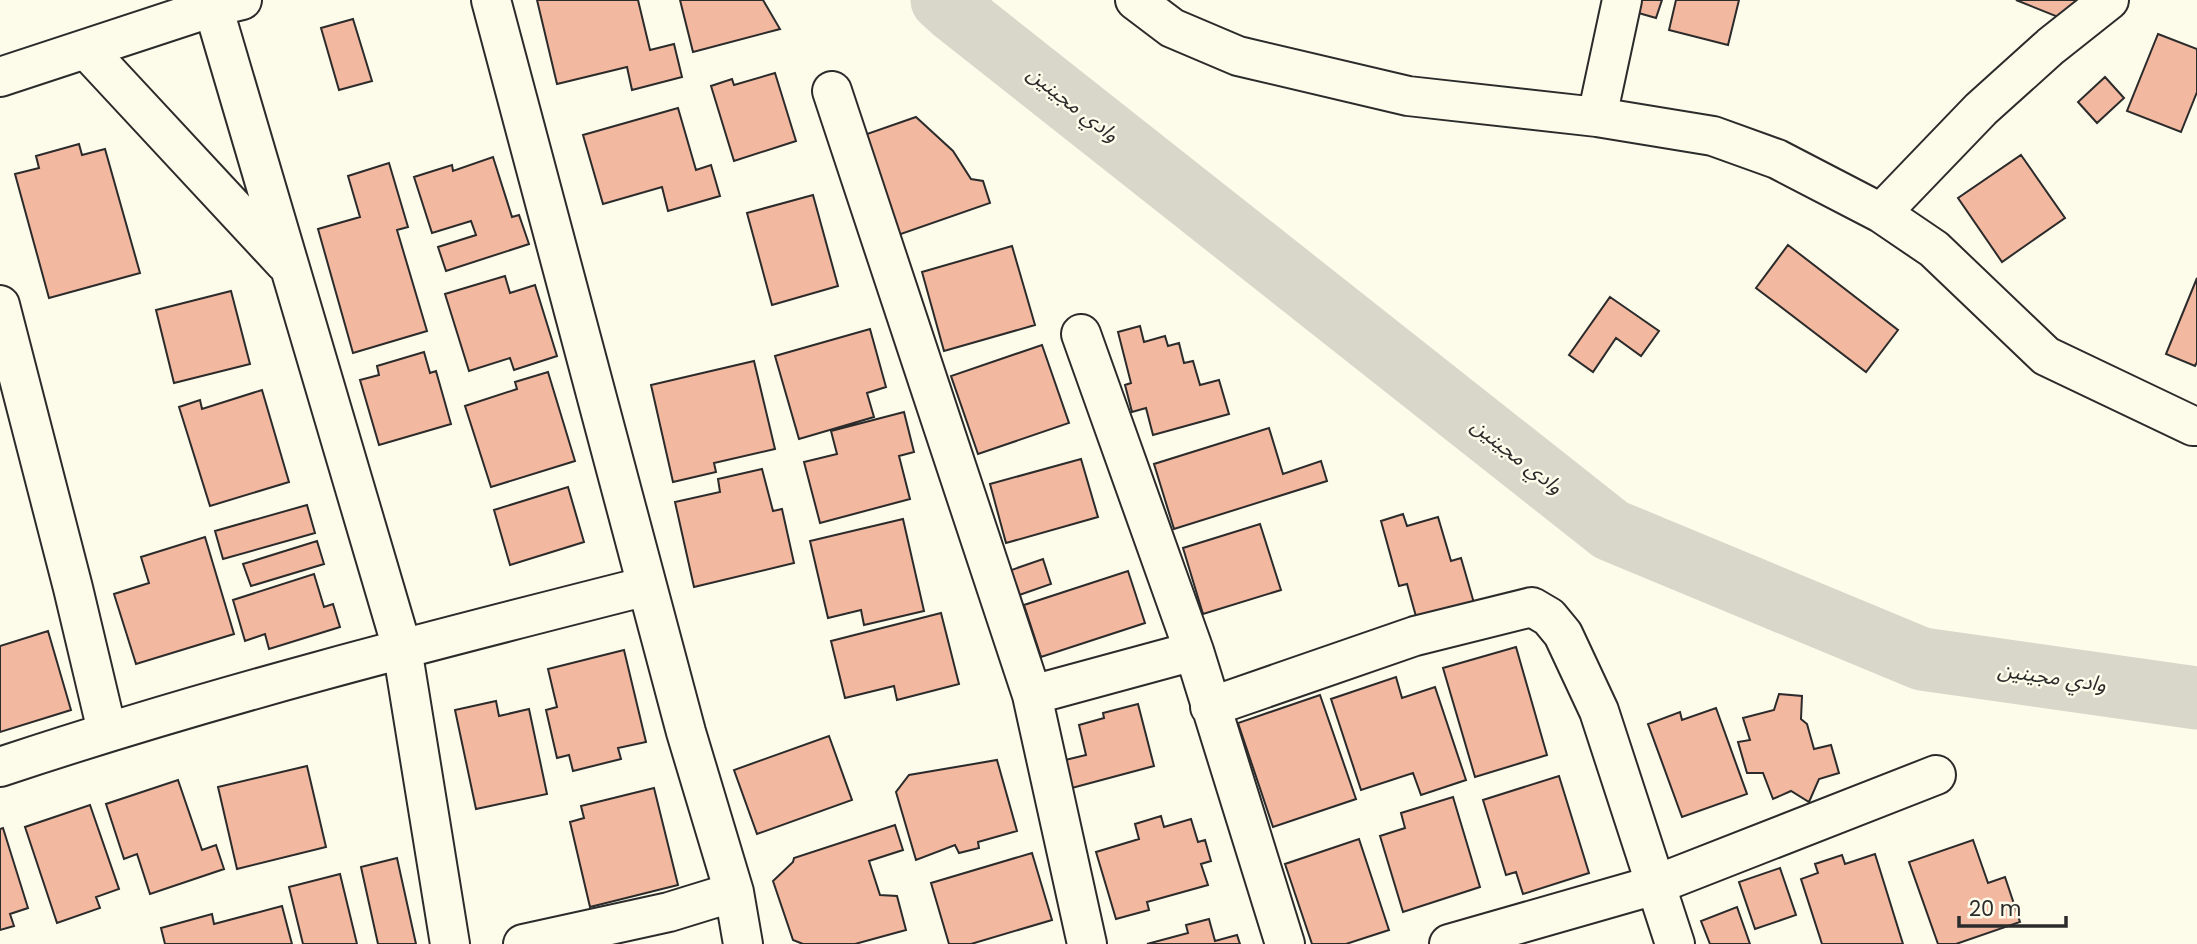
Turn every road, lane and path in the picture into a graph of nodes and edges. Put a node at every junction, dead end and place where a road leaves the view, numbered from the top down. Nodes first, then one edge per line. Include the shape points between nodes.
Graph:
1 (491, 0) edge
2 (1135, 0) edge
3 (1622, 0) edge
4 (2109, 0) edge
5 (222, 3) edge
6 (86, 49) junction
7 (0, 77) edge
8 (832, 91) dead end
9 (1597, 117) junction
10 (1881, 213) junction
11 (290, 268) junction
12 (0, 305) edge
13 (1081, 334) dead end
14 (2197, 426) edge
15 (647, 586) junction
16 (402, 648) junction
17 (1194, 651) junction
18 (1032, 695) junction
19 (1210, 707) junction
20 (107, 732) junction
21 (0, 767) edge
22 (1936, 775) dead end
23 (1656, 885) junction
24 (734, 892) junction
25 (450, 944) edge
26 (523, 944) edge
27 (743, 944) edge
28 (1087, 944) edge
29 (1285, 944) edge
30 (1448, 944) edge
31 (1675, 944) edge

1 - 15 street
2 - 9 street via 1172,28 1238,56 1408,96
3 - 9 street
4 - 10 street via 1981,109
5 - 6 street
5 - 11 street
6 - 7 street
6 - 11 street
8 - 18 street
9 - 10 street via 1713,136 1777,159
10 - 14 street via 1934,249 2046,356
11 - 16 street
12 - 20 street
13 - 17 street
15 - 16 street
15 - 24 street
16 - 20 street
16 - 25 street
17 - 18 street
17 - 19 street
18 - 28 street
19 - 23 street via 1415,636 1532,607 1549,617 1563,634 1599,711
19 - 29 street
20 - 21 street
22 - 23 street
23 - 30 street
23 - 31 street
24 - 26 street via 669,912
24 - 27 street

